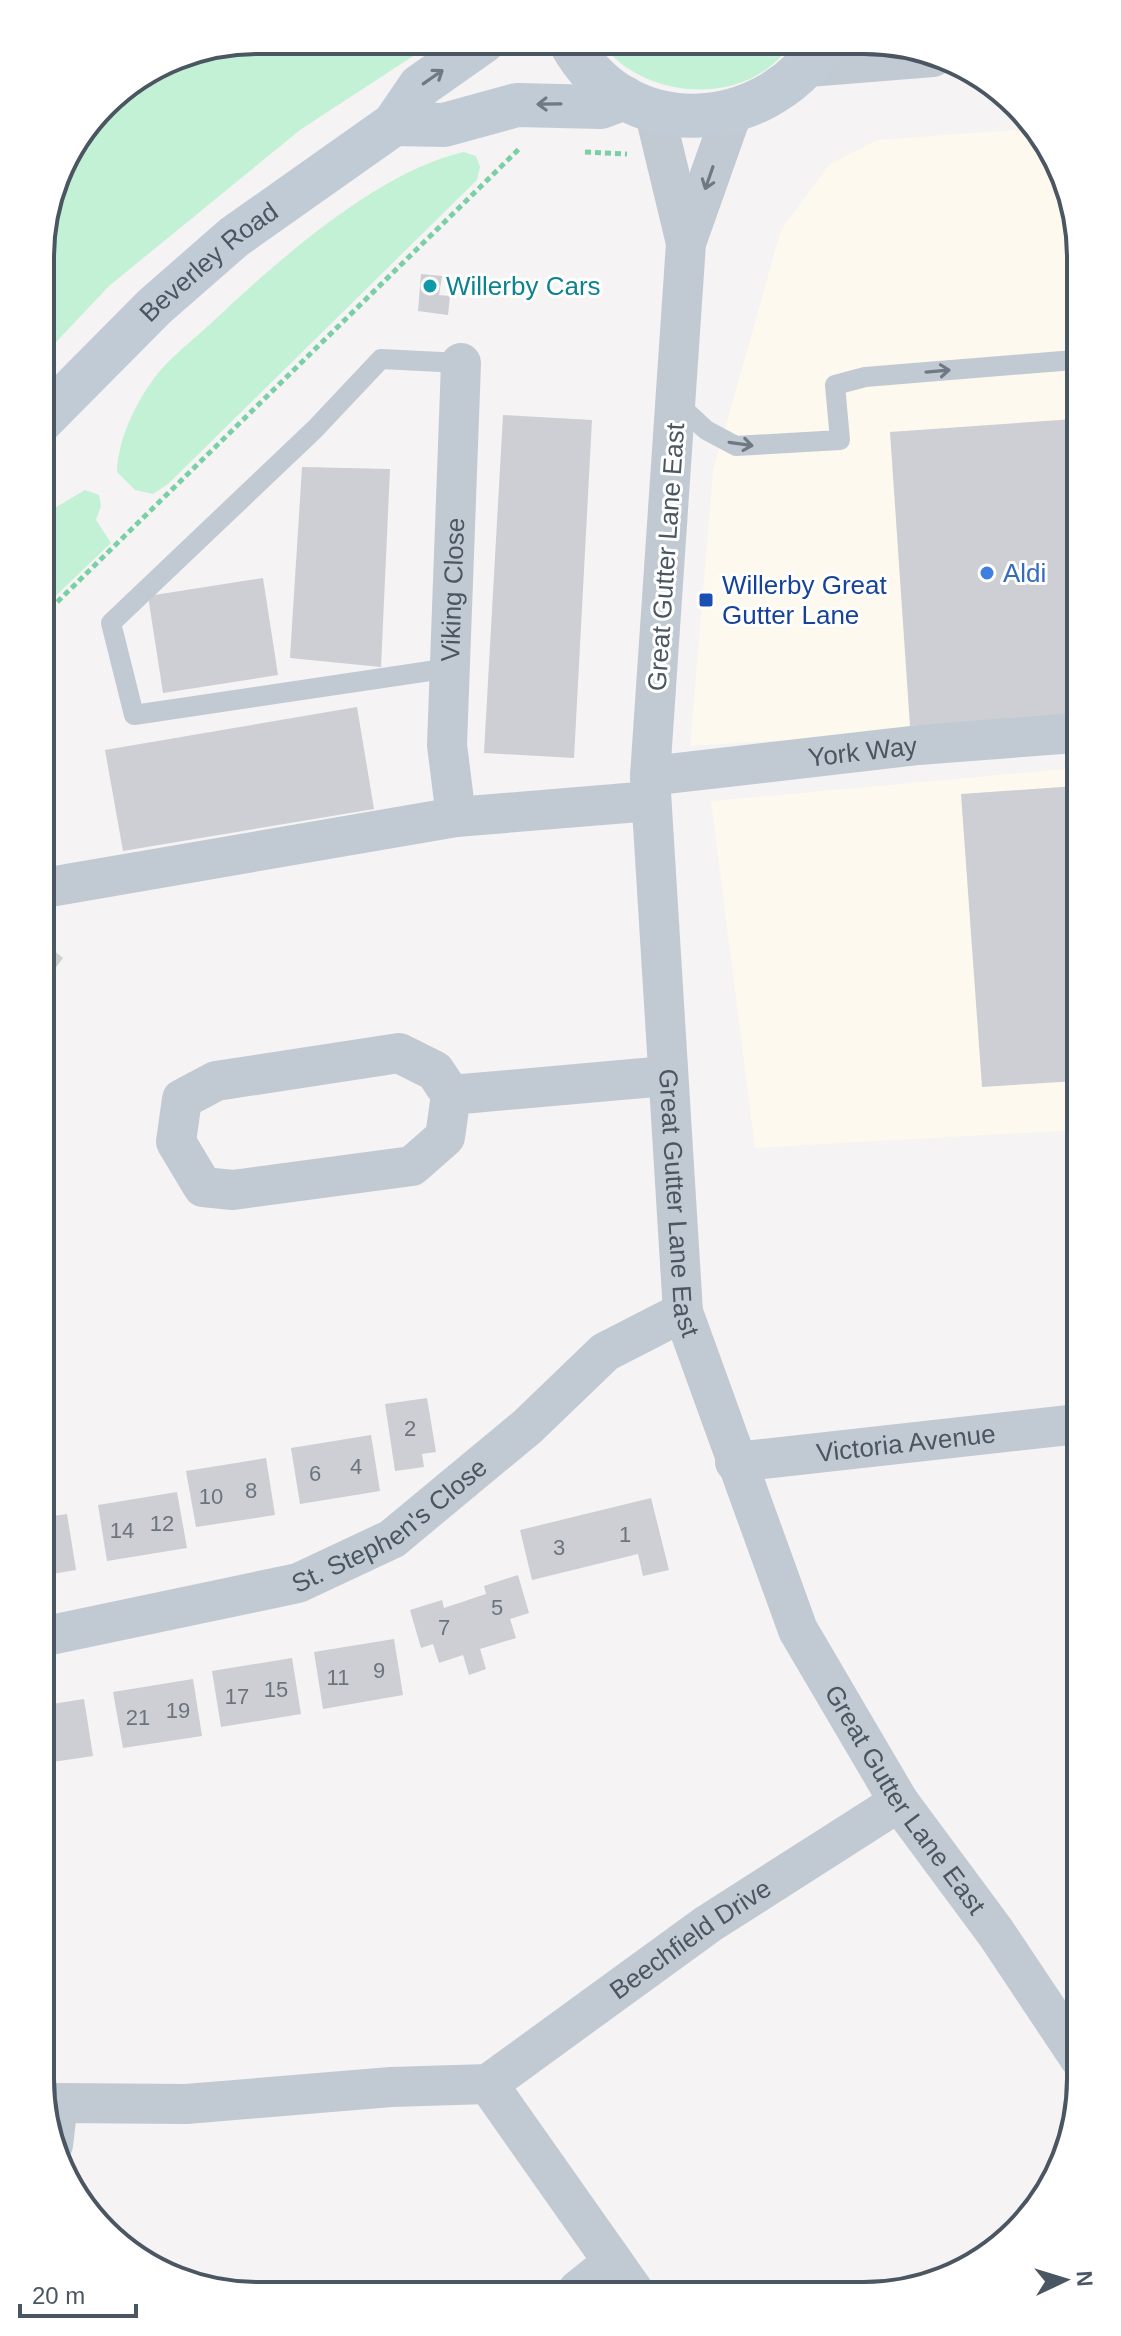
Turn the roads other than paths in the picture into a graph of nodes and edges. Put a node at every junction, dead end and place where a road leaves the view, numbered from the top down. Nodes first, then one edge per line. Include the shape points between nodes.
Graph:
1 (466, 54) edge
2 (579, 54) edge
3 (815, 55) edge
4 (893, 56) edge
5 (640, 104) junction
6 (732, 113) junction
7 (394, 124) junction
8 (686, 243) junction
9 (1067, 361) edge
10 (461, 363) joint
11 (677, 403) junction
12 (54, 408) edge
13 (450, 668) junction
14 (1067, 734) edge
15 (651, 788) junction
16 (456, 817) junction
17 (54, 886) edge
18 (666, 1076) junction
19 (451, 1095) junction
20 (683, 1312) junction
21 (1067, 1425) edge
22 (735, 1462) junction
23 (54, 1634) edge
24 (899, 1802) junction
25 (1067, 2040) edge
26 (488, 2084) junction
27 (55, 2096) edge
28 (623, 2276) edge
29 (604, 2282) edge

7 -> 1 main road, Beverley Road via 420,86
2 - 5 main road via 600,80
3 - 4 street
3 - 6 main road via 773,96
5 - 6 main road via 693,117
5 -> 7 main road via 517,105 444,125
5 - 8 street, Great Gutter Lane East
6 -> 8 street, Great Gutter Lane East
7 - 12 main road, Beverley Road via 234,237 154,307
8 - 11 street, Great Gutter Lane East
11 -> 9 lane via 706,430 736,446 840,440 835,385 865,377
10 - 13 street, Viking Close
10 - 13 lane via 381,359 111,623 134,715
11 - 15 street, Great Gutter Lane East
13 - 16 street, Viking Close via 447,745
14 - 15 street, York Way via 919,745
15 - 16 street
15 - 18 street, Great Gutter Lane East
16 - 17 street
18 - 19 street
18 - 20 street, Great Gutter Lane East
19 - 19 street via 445,1137 412,1166 233,1190 203,1187 176,1142 182,1099 216,1081 399,1053 435,1071
20 - 22 street, Great Gutter Lane East
20 - 23 street, St. Stephen's Close via 605,1352 527,1427 392,1539 298,1583
21 - 22 street, Victoria Avenue
22 - 24 street, Great Gutter Lane East via 798,1630
24 - 25 street, Great Gutter Lane East
24 - 26 street, Beechfield Drive via 708,1924
26 - 27 street via 186,2104
26 - 28 street
28 - 29 street

